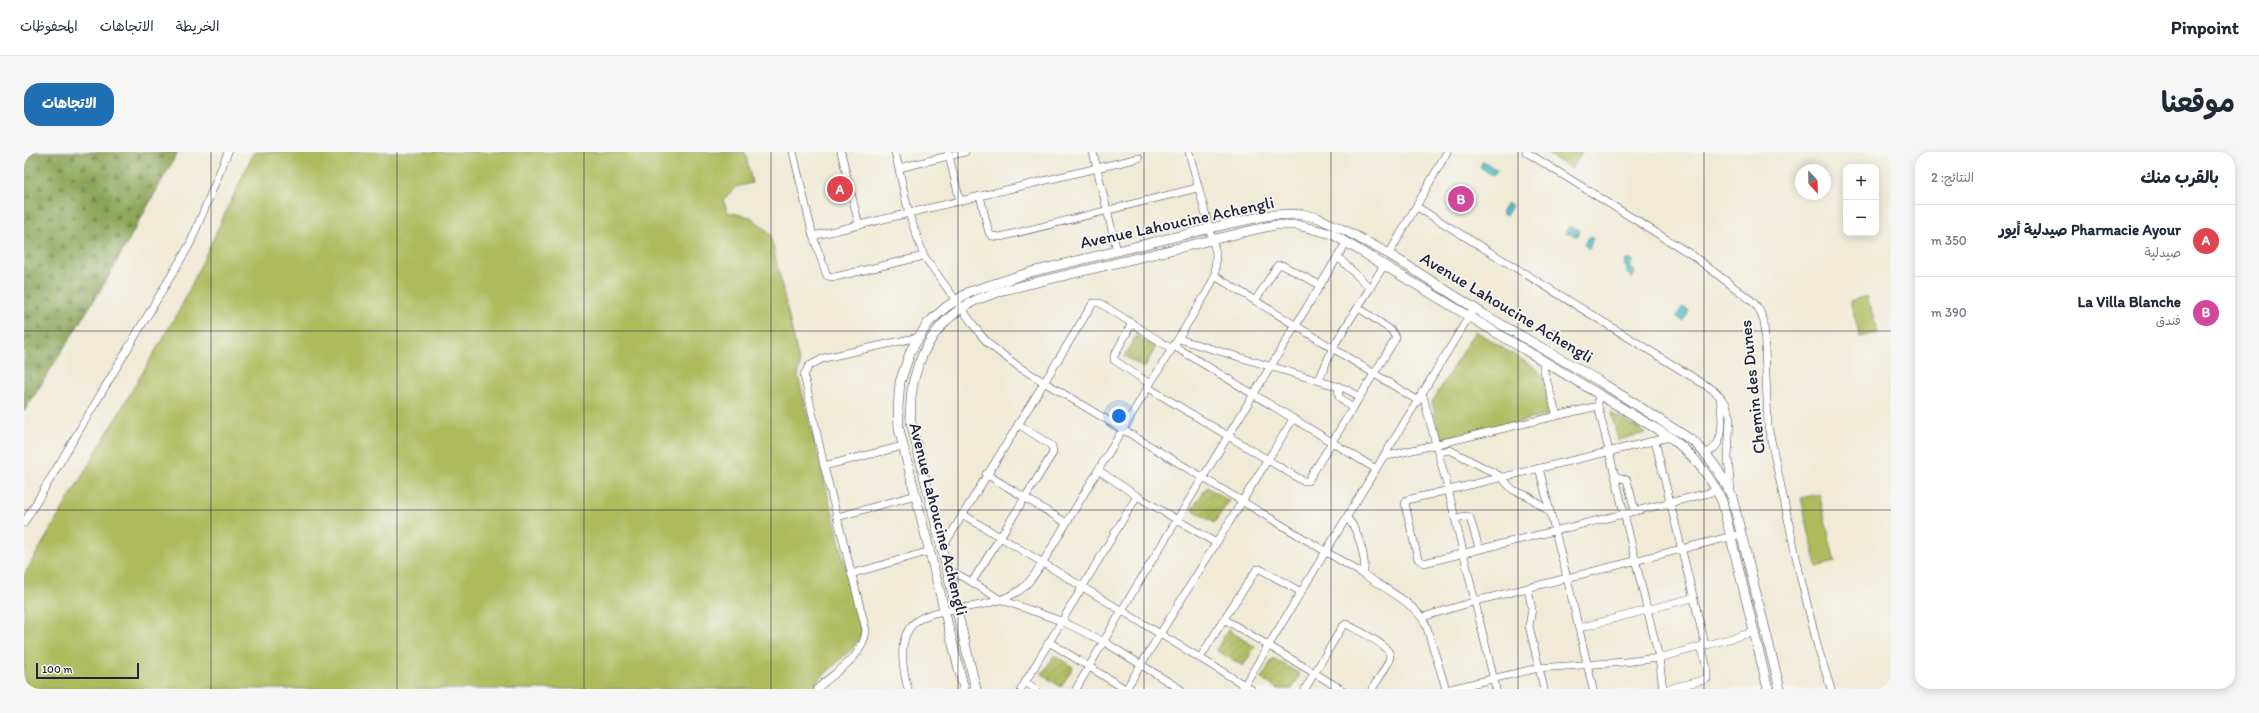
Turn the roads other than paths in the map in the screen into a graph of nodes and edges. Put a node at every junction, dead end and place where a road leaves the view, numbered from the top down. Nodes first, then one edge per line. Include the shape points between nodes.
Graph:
1 (228, 152) edge
2 (793, 152) edge
3 (841, 152) edge
4 (895, 152) edge
5 (965, 152) edge
6 (1093, 152) edge
7 (1189, 152) edge
8 (1447, 152) edge
9 (1526, 152) edge
10 (949, 154) edge
11 (1139, 158) dead end
12 (1097, 167) junction
13 (899, 168) junction
14 (1197, 188) junction
15 (980, 196) junction
16 (960, 201) junction
17 (1417, 207) junction
18 (1106, 210) junction
19 (909, 214) junction
20 (859, 225) junction
21 (1208, 229) junction
22 (813, 236) junction
23 (1211, 239) junction
24 (1346, 242) junction
25 (1117, 251) junction
26 (1389, 254) junction
27 (924, 256) junction
28 (1338, 257) junction
29 (1384, 264) junction
30 (1215, 276) junction
31 (1320, 285) junction
32 (1370, 288) junction
33 (955, 301) junction
34 (1255, 301) junction
35 (1359, 308) junction
36 (1474, 308) junction
37 (961, 309) junction
38 (1468, 316) junction
39 (1132, 324) junction
40 (1295, 325) junction
41 (919, 337) junction
42 (1179, 339) junction
43 (1173, 347) junction
44 (1333, 347) junction
45 (1543, 362) junction
46 (1271, 365) junction
47 (1374, 373) junction
48 (1319, 380) junction
49 (1044, 382) junction
50 (1148, 386) junction
51 (1338, 386) junction
52 (1422, 392) junction
53 (1253, 394) junction
54 (1598, 394) junction
55 (1359, 396) junction
56 (1720, 397) junction
57 (1417, 400) junction
58 (1598, 406) junction
59 (1352, 408) junction
60 (1557, 416) junction
61 (1293, 419) junction
62 (1018, 424) junction
63 (1123, 429) junction
64 (1227, 436) junction
65 (1670, 437) junction
66 (1655, 441) junction
67 (1331, 443) junction
68 (903, 446) junction
69 (1438, 448) junction
70 (1608, 451) junction
71 (1705, 453) junction
72 (1383, 457) junction
73 (1267, 460) junction
74 (824, 466) junction
75 (1539, 468) junction
76 (1376, 469) junction
77 (1098, 470) junction
78 (986, 474) junction
79 (1500, 476) junction
80 (1615, 476) junction
81 (1204, 477) junction
82 (1448, 489) junction
83 (1717, 491) junction
84 (916, 495) junction
85 (1137, 496) junction
86 (1026, 497) junction
87 (1732, 497) junction
88 (1242, 501) junction
89 (1670, 503) junction
90 (1635, 511) junction
91 (1550, 512) junction
92 (962, 514) junction
93 (1625, 514) junction
94 (837, 517) junction
95 (1347, 518) junction
96 (1456, 518) junction
97 (1177, 519) junction
98 (1065, 522) junction
99 (24, 523) edge
100 (1554, 531) junction
101 (1741, 534) junction
102 (1732, 536) junction
103 (1000, 537) junction
104 (1216, 543) junction
105 (1479, 548) junction
106 (1681, 549) junction
107 (941, 550) junction
108 (930, 551) junction
109 (1326, 552) junction
110 (1464, 552) junction
111 (1634, 560) junction
112 (1043, 562) junction
113 (947, 569) junction
114 (852, 574) junction
115 (1363, 574) junction
116 (1567, 578) junction
117 (972, 582) junction
118 (1082, 586) junction
119 (1528, 589) junction
120 (1301, 592) junction
121 (1692, 598) junction
122 (999, 599) junction
123 (1476, 601) junction
124 (957, 608) junction
125 (945, 610) junction
126 (1122, 610) junction
127 (1648, 610) junction
128 (1422, 617) junction
129 (1224, 619) junction
130 (1061, 622) junction
131 (1579, 628) junction
132 (1754, 632) junction
133 (1160, 635) junction
134 (1104, 640) junction
135 (1049, 642) junction
136 (1703, 645) junction
137 (1268, 646) junction
138 (1200, 658) junction
139 (1659, 658) junction
140 (1586, 663) junction
141 (1141, 664) junction
142 (1089, 666) junction
143 (1538, 668) junction
144 (1314, 674) junction
145 (1494, 679) junction
146 (1023, 686) edge
147 (1246, 688) edge
148 (817, 689) edge
149 (908, 689) edge
150 (964, 689) edge
151 (976, 689) edge
152 (1036, 689) edge
153 (1076, 689) edge
154 (1126, 689) edge
155 (1180, 689) edge
156 (1305, 689) edge
157 (1341, 689) edge
158 (1372, 689) edge
159 (1446, 689) edge
160 (1450, 689) edge
161 (1496, 689) edge
162 (1544, 689) edge
163 (1593, 689) edge
164 (1663, 689) edge
165 (1668, 689) edge
166 (1768, 689) edge
167 (1780, 689) edge
168 (1831, 689) edge

1 - 99 street via 190,244
2 - 22 street
3 - 20 street
4 - 13 street
5 - 10 street
6 - 12 street
7 - 14 street
8 - 17 street
9 - 168 street, Chemin des Dunes via 1692,255 1741,291 1759,309 1764,322 1768,426 1818,648
10 - 13 street
10 - 16 street
11 - 12 street
12 - 15 street
12 - 18 street
13 - 19 street
14 - 18 street
14 - 21 street
15 - 16 street
15 - 18 street via 989,233 996,237
16 - 19 street
17 - 26 street
17 - 56 street via 1703,383
18 - 25 street
19 - 20 street
19 - 27 street
20 - 22 street
21 - 23 street
21 - 25 street, Avenue Lahoucine Achengli
21 - 26 street, Avenue Lahoucine Achengli via 1270,215 1301,214 1318,218
22 - 27 street via 824,273 830,277
23 - 24 street, Avenue Lahoucine Achengli via 1275,225 1297,225 1332,234
23 - 30 street via 1216,253
23 - 37 street, Avenue Lahoucine Achengli via 1000,291
24 - 28 street
24 - 29 street, Avenue Lahoucine Achengli
25 - 33 street, Avenue Lahoucine Achengli via 982,287
26 - 36 street, Avenue Lahoucine Achengli
27 - 33 street
28 - 31 street
28 - 32 street
29 - 32 street
29 - 38 street, Avenue Lahoucine Achengli
30 - 34 street
30 - 42 street
31 - 34 street via 1278,265
31 - 40 street
32 - 35 street
33 - 37 street
33 - 41 street, Avenue Lahoucine Achengli via 928,323
34 - 40 street
35 - 44 street
35 - 47 street via 1395,334 1394,343
36 - 38 street
36 - 71 street, Avenue Lahoucine Achengli via 1605,385 1692,441
37 - 49 street via 990,345
37 - 107 street, Avenue Lahoucine Achengli via 949,318 930,340 915,371 910,396 911,422
38 - 45 street, Avenue Lahoucine Achengli
38 - 52 street
39 - 43 street
39 - 49 street via 1100,303 1093,303
39 - 50 street via 1114,360
40 - 44 street
40 - 46 street
41 - 68 street, Avenue Lahoucine Achengli via 911,350 900,382 898,407
41 - 74 street via 843,352 819,360 806,369 804,381
42 - 43 street
42 - 46 street
43 - 50 street
43 - 53 street
44 - 47 street
44 - 48 street
45 - 54 street, Avenue Lahoucine Achengli
45 - 60 street
46 - 48 street
46 - 53 street
47 - 55 street
47 - 57 street
48 - 51 street
49 - 62 street
49 - 63 street
50 - 63 street
50 - 64 street
51 - 55 street
51 - 59 street via 1339,397
52 - 57 street
52 - 69 street
53 - 61 street
53 - 64 street
54 - 58 street
54 - 65 street, Avenue Lahoucine Achengli
55 - 59 street
56 - 71 street via 1722,417 1719,440 1714,449
56 - 87 street via 1726,404 1730,416 1728,458
57 - 72 street
58 - 60 street
58 - 70 street
59 - 67 street
60 - 69 street
61 - 67 street
61 - 73 street
62 - 78 street
62 - 86 street via 1054,449
63 - 77 street
63 - 81 street
64 - 73 street
64 - 81 street
65 - 66 street
65 - 83 street, Avenue Lahoucine Achengli via 1701,465
66 - 70 street
66 - 89 street
67 - 73 street via 1310,479 1306,481
67 - 76 street
68 - 74 street
68 - 84 street, Avenue Lahoucine Achengli
69 - 72 street
69 - 79 street via 1450,450
69 - 82 street
70 - 75 street
70 - 80 street
71 - 87 street, Avenue Lahoucine Achengli via 1718,470
72 - 76 street
73 - 88 street
74 - 94 street
75 - 79 street
75 - 91 street
76 - 95 street
77 - 85 street
77 - 98 street
78 - 86 street
78 - 92 street
79 - 82 street
79 - 91 street via 1513,490 1528,496
80 - 90 street via 1627,480
80 - 93 street
81 - 88 street
81 - 97 street
82 - 96 street
82 - 110 street via 1405,502 1416,552 1418,559 1424,563
83 - 89 street
83 - 102 street, Avenue Lahoucine Achengli
84 - 94 street
84 - 108 street, Avenue Lahoucine Achengli
85 - 97 street
85 - 118 street
86 - 98 street
86 - 103 street
87 - 101 street, Avenue Lahoucine Achengli
88 - 104 street
88 - 109 street
89 - 90 street
89 - 106 street
90 - 93 street
91 - 100 street
92 - 103 street
92 - 107 street
93 - 100 street
93 - 111 street
94 - 114 street
95 - 109 street
95 - 115 street via 1355,529 1364,564
96 - 105 street via 1470,518
96 - 110 street
97 - 104 street
97 - 126 street
98 - 112 street
100 - 105 street
100 - 116 street
101 - 102 street
101 - 167 street, Avenue Lahoucine Achengli
102 - 106 street
102 - 132 street, Avenue Lahoucine Achengli
103 - 112 street
103 - 117 street
104 - 133 street
105 - 110 street
106 - 111 street
106 - 121 street
107 - 113 street, Avenue Lahoucine Achengli
108 - 114 street
108 - 125 street, Avenue Lahoucine Achengli
109 - 115 street
109 - 120 street
110 - 123 street
111 - 116 street
111 - 127 street
112 - 118 street
112 - 122 street via 1026,585 1017,592
113 - 117 street
113 - 124 street, Avenue Lahoucine Achengli
114 - 148 street via 866,630 862,648
115 - 128 street via 1415,609
116 - 119 street
116 - 131 street
117 - 122 street
118 - 126 street
118 - 130 street
119 - 123 street
119 - 143 street via 1532,604 1529,626
120 - 129 street via 1257,569
120 - 137 street
121 - 127 street
121 - 136 street
122 - 124 street
122 - 130 street
123 - 128 street
123 - 145 street
124 - 125 street
124 - 151 street, Avenue Lahoucine Achengli
125 - 149 street via 918,620 905,638 901,654
125 - 150 street, Avenue Lahoucine Achengli
126 - 133 street
126 - 134 street
127 - 131 street
127 - 139 street
128 - 159 street
129 - 137 street
129 - 138 street
130 - 134 street
130 - 135 street
131 - 140 street
132 - 136 street
132 - 166 street, Avenue Lahoucine Achengli
133 - 138 street
133 - 141 street
134 - 141 street
134 - 142 street
135 - 142 street
135 - 146 street
136 - 139 street
136 - 165 street via 1707,679
137 - 144 street
137 - 147 street
138 - 147 street
139 - 140 street
139 - 164 street
140 - 143 street
140 - 163 street
141 - 154 street
141 - 155 street
142 - 153 street
142 - 154 street
143 - 145 street
143 - 162 street
144 - 156 street
144 - 157 street
144 - 158 street via 1346,624 1384,645 1389,652 1389,660
145 - 160 street
145 - 161 street
146 - 152 street

